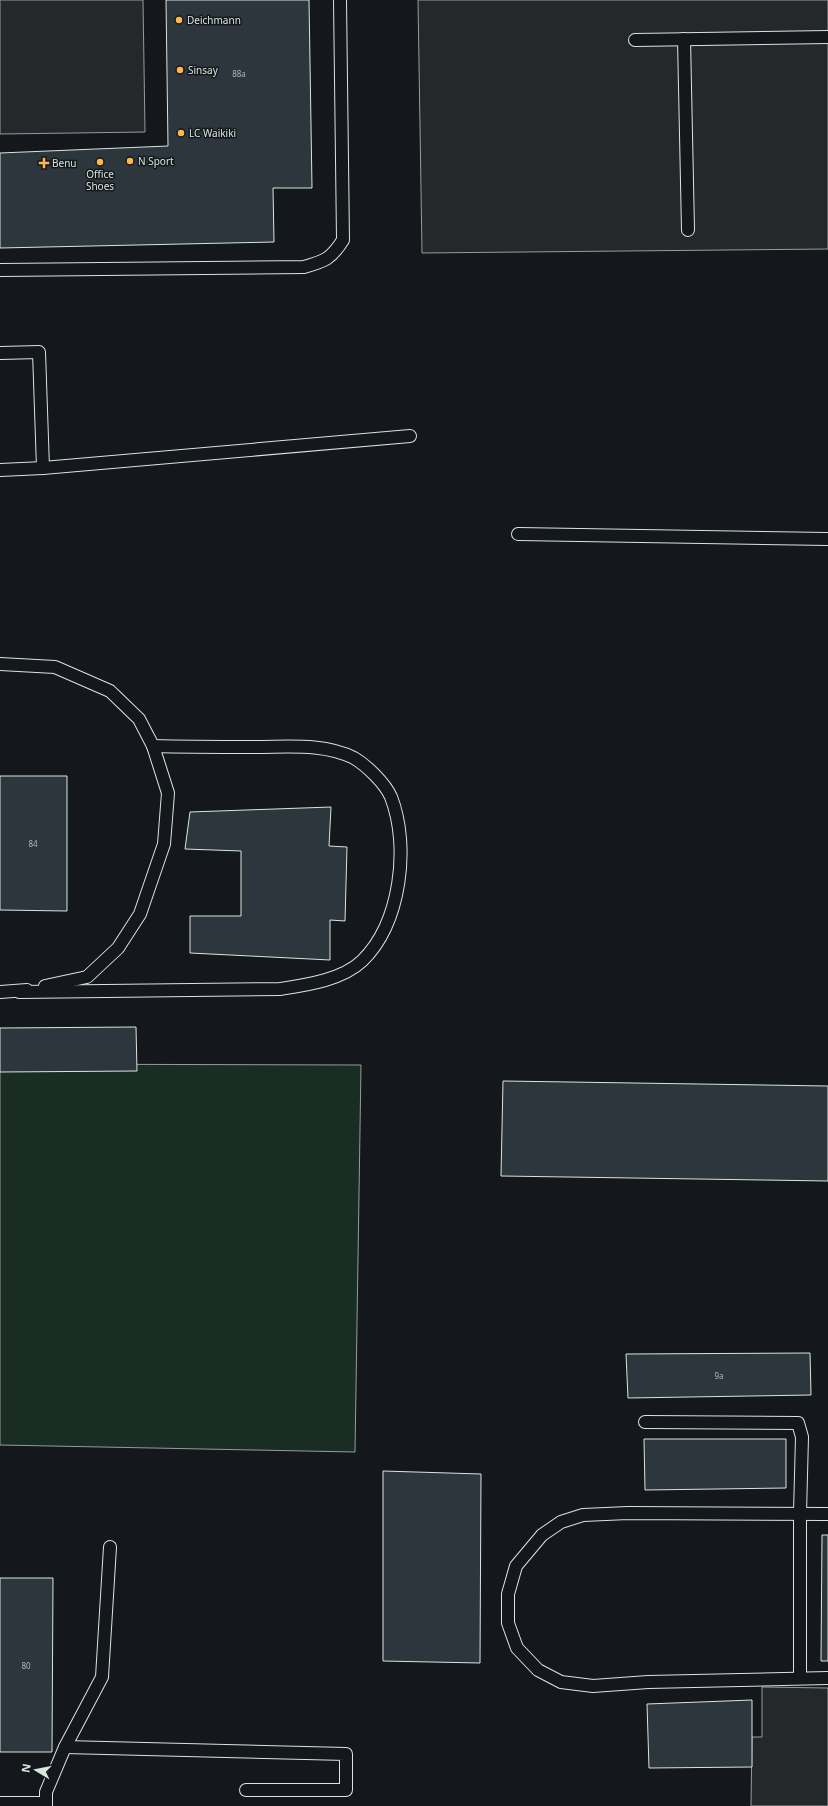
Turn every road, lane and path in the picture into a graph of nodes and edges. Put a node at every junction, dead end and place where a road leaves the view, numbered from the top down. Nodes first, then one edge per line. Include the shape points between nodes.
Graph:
1 (340, 0) edge
2 (828, 36) edge
3 (684, 39) junction
4 (635, 40) dead end
5 (688, 230) dead end
6 (0, 270) edge
7 (0, 353) edge
8 (410, 436) dead end
9 (43, 468) junction
10 (0, 470) edge
11 (518, 534) dead end
12 (828, 539) edge
13 (0, 664) edge
14 (153, 746) junction
15 (0, 992) edge
16 (19, 992) junction
17 (646, 1422) dead end
18 (800, 1513) junction
19 (828, 1514) edge
20 (110, 1547) dead end
21 (800, 1678) junction
22 (828, 1678) edge
23 (65, 1747) junction
24 (246, 1790) dead end
25 (0, 1803) edge
26 (46, 1804) edge

1 - 6 lane via 343,240 325,261 304,267
2 - 3 lane
3 - 4 lane
3 - 5 lane
7 - 9 lane via 39,352
8 - 9 lane
9 - 10 lane
11 - 12 lane
13 - 14 lane via 55,667 110,691 139,719
14 - 16 lane via 168,793 164,844 140,914 118,948 87,977
14 - 16 lane via 324,748 354,758 374,773 390,796 398,827 400,856 397,891 390,916 378,941 361,962 338,976 287,988
15 - 16 lane
17 - 18 lane via 798,1423 802,1437
18 - 19 lane
18 - 21 lane
18 - 21 lane via 620,1513 583,1515 561,1522 542,1535 516,1566 508,1594 508,1623 517,1648 538,1670 561,1682 593,1686
20 - 23 lane via 102,1677
21 - 22 lane
23 - 24 lane via 346,1754 346,1790
23 - 26 lane via 46,1792
25 - 26 lane

